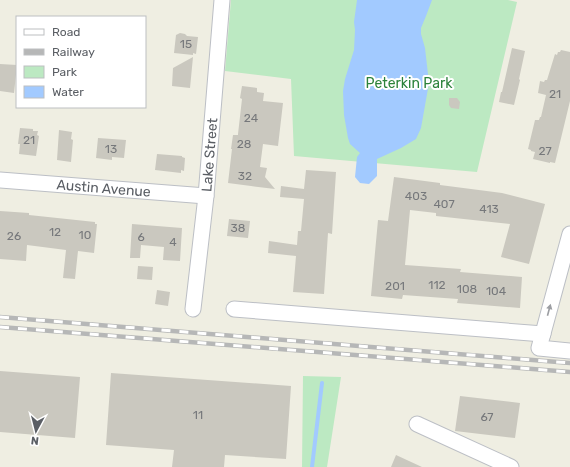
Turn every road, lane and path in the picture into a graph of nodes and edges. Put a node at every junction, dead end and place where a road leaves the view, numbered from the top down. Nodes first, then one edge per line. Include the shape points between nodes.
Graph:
1 (222, 0) edge
2 (0, 180) edge
3 (206, 196) junction
4 (570, 234) edge
5 (193, 309) dead end
6 (234, 309) dead end
7 (541, 341) junction
8 (570, 351) edge
9 (417, 424) dead end
10 (511, 467) edge

1 - 3 street, Lake Street
2 - 3 street, Austin Avenue
3 - 5 street, Lake Street
7 -> 4 street
6 - 7 street
7 - 8 street
9 - 10 street

